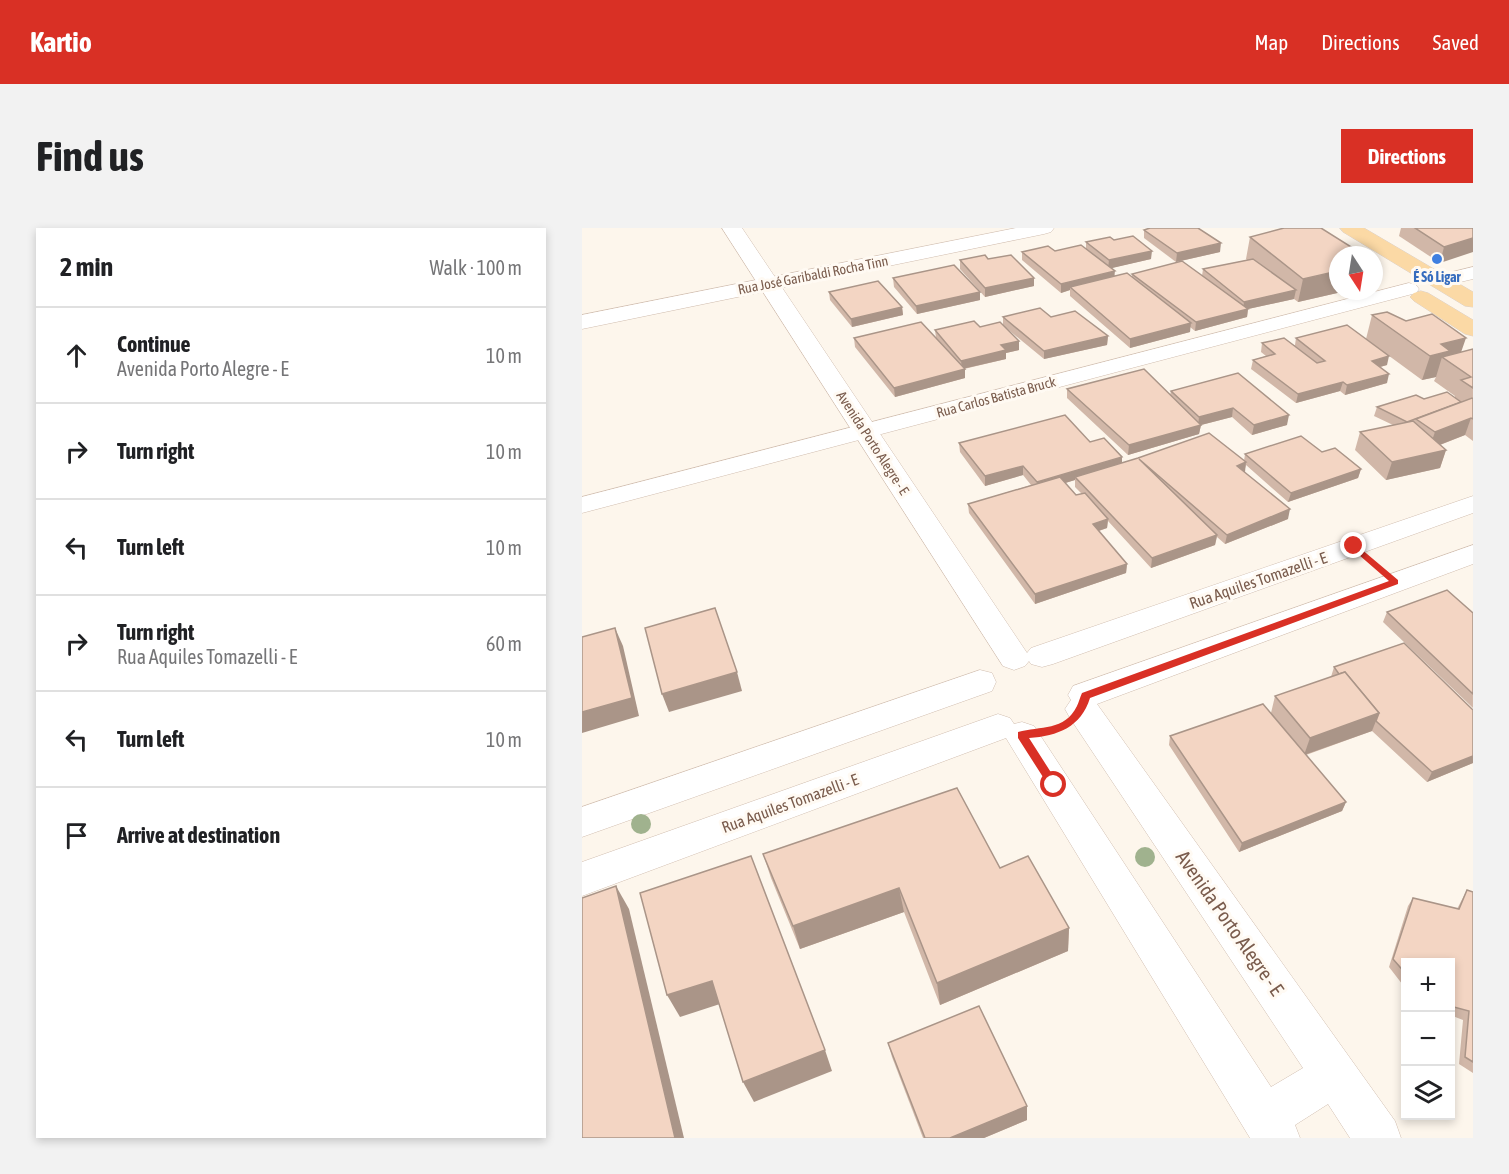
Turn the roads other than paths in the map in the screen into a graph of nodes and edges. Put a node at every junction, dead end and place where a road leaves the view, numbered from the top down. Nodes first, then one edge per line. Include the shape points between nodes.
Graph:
1 (732, 228) edge
2 (1044, 228) edge
3 (1350, 228) edge
4 (1383, 273) dead end
5 (1473, 273) edge
6 (1439, 281) junction
7 (768, 284) junction
8 (1409, 289) junction
9 (1473, 302) edge
10 (582, 322) edge
11 (1473, 329) edge
12 (865, 432) junction
13 (1473, 504) edge
14 (582, 505) edge
15 (1354, 546) junction
16 (1473, 554) edge
17 (1395, 582) junction
18 (1028, 657) junction
19 (980, 682) junction
20 (1083, 702) junction
21 (1010, 731) junction
22 (582, 822) edge
23 (582, 879) edge
24 (1334, 1075) junction
25 (1271, 1128) edge
26 (1378, 1138) edge

1 - 7 street, Avenida Porto Alegre - E
2 - 7 street, Rua José Garibaldi Rocha Tinn
3 - 6 main road
4 - 8 main road
5 - 6 street
6 - 8 main road
6 - 9 main road
7 - 10 street, Rua José Garibaldi Rocha Tinn
7 - 12 street, Avenida Porto Alegre - E
8 - 11 main road
8 - 12 street, Rua Carlos Batista Bruck
12 - 14 street, Rua Carlos Batista Bruck
12 - 18 street, Avenida Porto Alegre - E
13 - 15 street, Rua Aquiles Tomazelli - E
15 - 17 street
15 - 18 street, Rua Aquiles Tomazelli - E
16 - 17 street
17 - 20 street
18 - 19 street via 993,667
18 - 20 street via 1064,664 1079,678
19 - 21 street via 977,698 983,714
19 - 22 street
20 - 21 street via 1068,724 1047,733
20 - 24 street, Avenida Porto Alegre - E
21 - 23 street, Rua Aquiles Tomazelli - E
21 - 25 street
24 - 25 street
24 - 26 street, Avenida Porto Alegre - E

